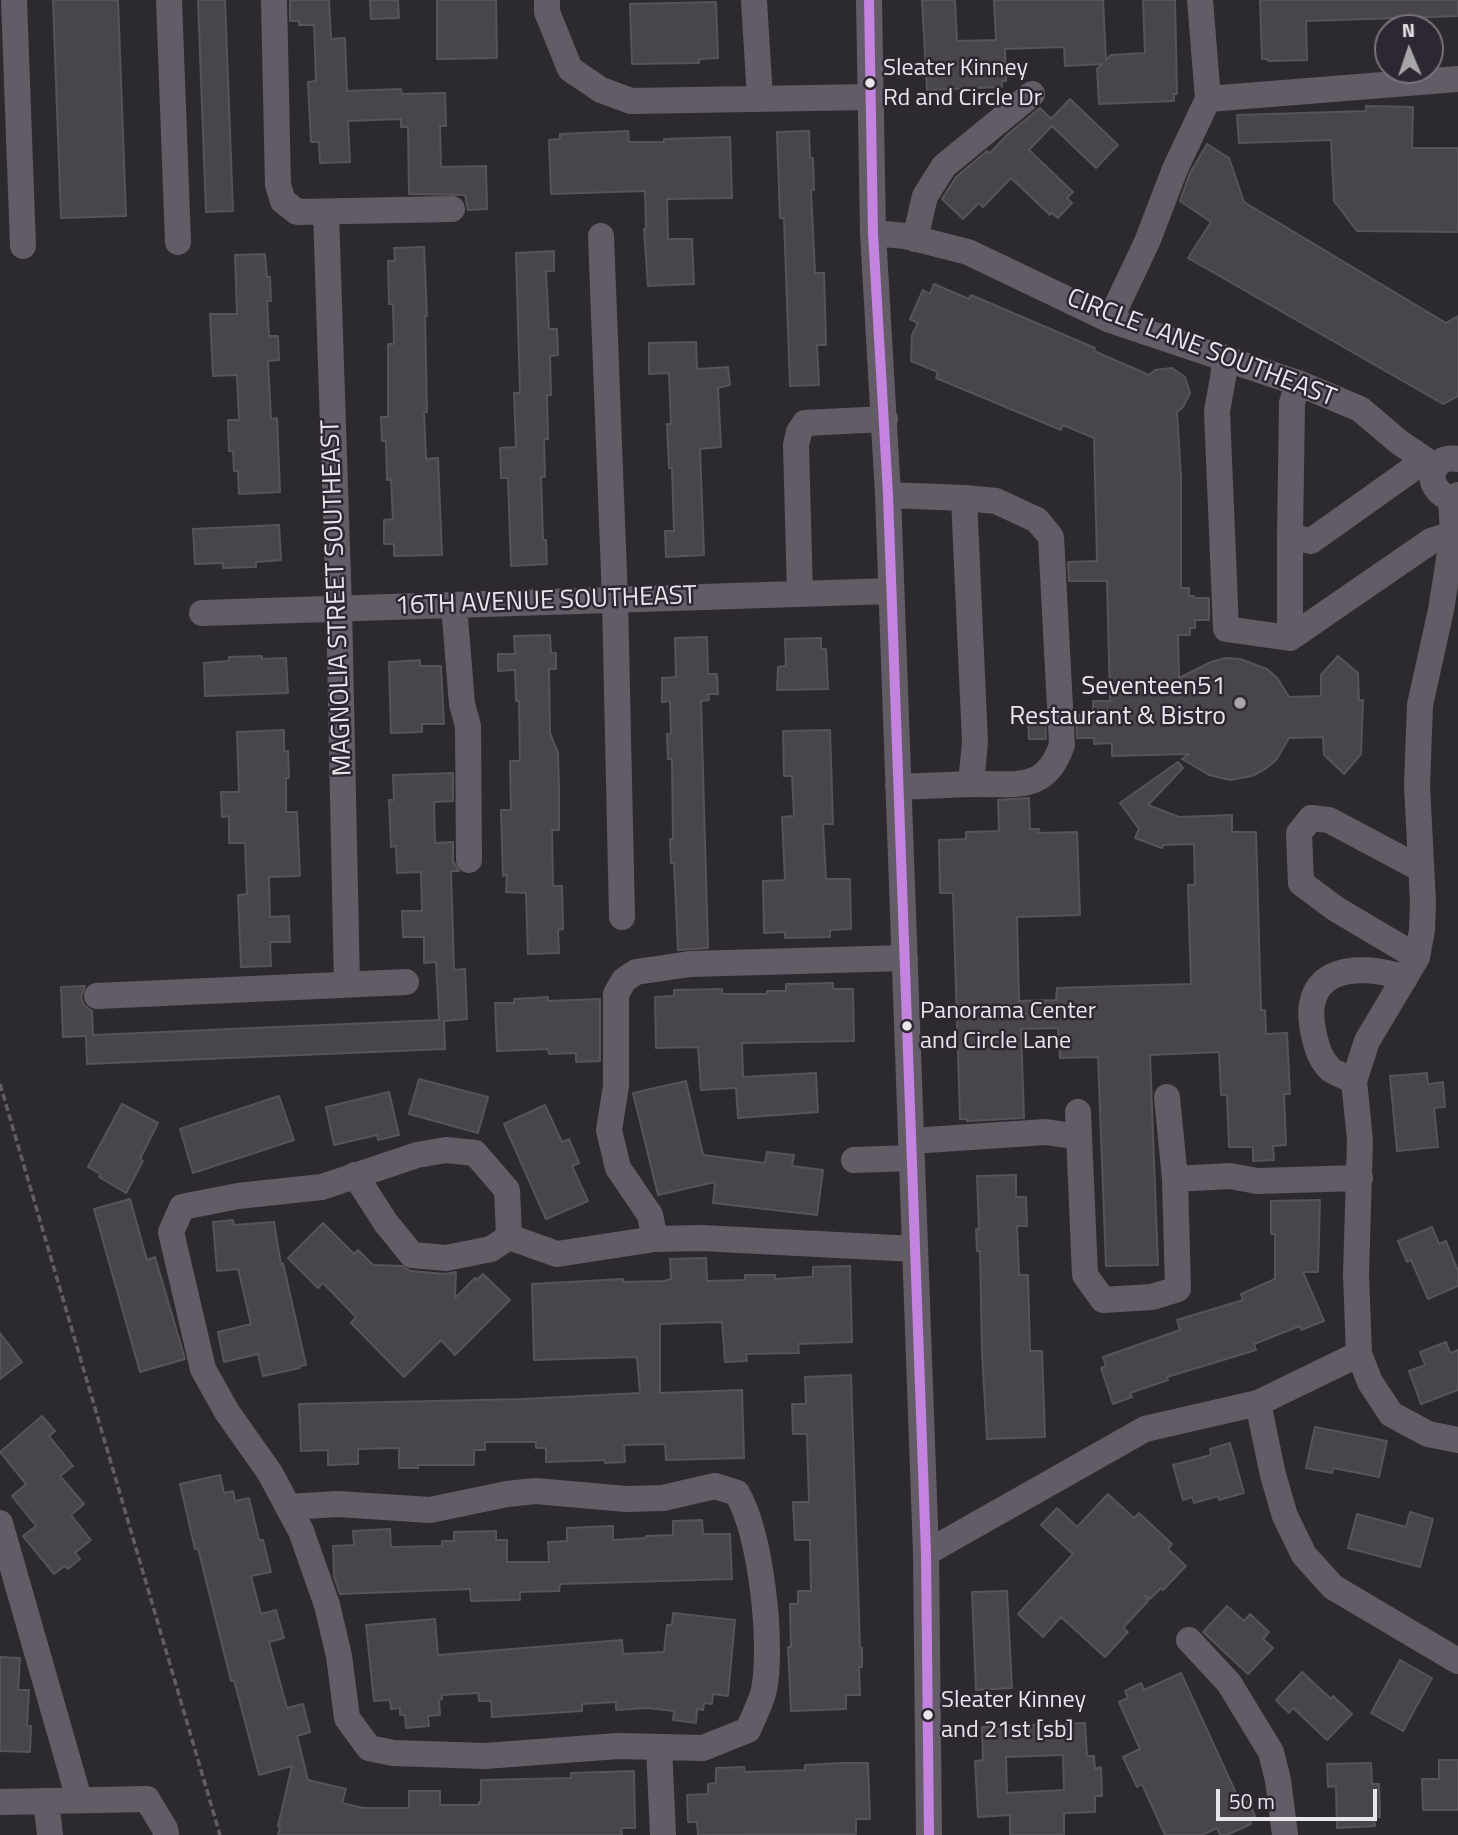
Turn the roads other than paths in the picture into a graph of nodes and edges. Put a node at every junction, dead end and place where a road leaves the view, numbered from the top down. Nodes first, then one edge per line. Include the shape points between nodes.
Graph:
1 (14, 0) edge
2 (169, 0) edge
3 (274, 0) edge
4 (547, 0) edge
5 (754, 0) edge
6 (869, 0) edge
7 (1200, 0) edge
8 (1458, 79) edge
9 (1032, 94) dead end
10 (871, 97) junction
11 (760, 99) junction
12 (1208, 99) junction
13 (453, 209) dead end
14 (326, 212) junction
15 (873, 233) junction
16 (601, 236) dead end
17 (915, 239) junction
18 (178, 243) dead end
19 (23, 246) dead end
20 (1111, 320) junction
21 (1223, 357) junction
22 (1298, 383) junction
23 (885, 419) junction
24 (1440, 462) edge
25 (888, 495) junction
26 (1454, 497) edge
27 (964, 498) junction
28 (1453, 534) junction
29 (1290, 537) junction
30 (891, 591) junction
31 (800, 594) junction
32 (615, 600) junction
33 (454, 605) junction
34 (339, 608) junction
35 (202, 613) dead end
36 (1290, 638) junction
37 (971, 783) junction
38 (898, 787) junction
39 (469, 860) dead end
40 (1421, 869) junction
41 (622, 916) dead end
42 (905, 958) junction
43 (1411, 967) junction
44 (406, 982) dead end
45 (346, 984) junction
46 (97, 996) dead end
47 (1354, 1081) junction
48 (1167, 1097) dead end
49 (912, 1150) junction
50 (854, 1160) dead end
51 (355, 1175) junction
52 (1360, 1178) junction
53 (1175, 1179) junction
54 (509, 1237) junction
55 (655, 1239) junction
56 (915, 1249) junction
57 (1359, 1354) junction
58 (1258, 1403) junction
59 (1458, 1440) edge
60 (288, 1507) junction
61 (0, 1523) edge
62 (926, 1553) junction
63 (1189, 1640) dead end
64 (1458, 1661) edge
65 (659, 1747) junction
66 (79, 1799) junction
67 (46, 1801) junction
68 (0, 1802) edge
69 (50, 1835) edge
70 (166, 1835) edge
71 (663, 1835) edge
72 (929, 1835) edge
73 (1285, 1835) edge

1 - 19 street
2 - 18 street
3 - 14 street via 278,185 283,201 297,212
4 - 11 street via 547,12 570,69 601,90 631,101
5 - 11 street
6 - 10 street
7 - 12 street
8 - 12 street
9 - 17 street via 944,166 925,195
10 - 11 street
10 - 15 street
12 - 20 street
13 - 14 street
14 - 34 street, MAGNOLIA STREET SOUTHEAST
15 - 17 street, CIRCLE LANE SOUTHEAST
15 - 23 street
16 - 32 street
17 - 20 street, CIRCLE LANE SOUTHEAST via 968,251
20 - 21 street, CIRCLE LANE SOUTHEAST
21 - 22 street, CIRCLE LANE SOUTHEAST
21 - 36 street via 1217,411 1226,629
22 - 24 street, CIRCLE LANE SOUTHEAST via 1360,409 1399,442
22 - 29 street via 1292,404
23 - 25 street
23 - 31 street via 805,423 799,432
24 - 26 street via 1432,475 1434,488
24 - 29 street via 1311,541
25 - 27 street
25 - 30 street
26 - 28 street
27 - 37 street via 975,742
27 - 37 street via 996,501 1037,520 1051,537 1062,745 1055,763 1032,782
28 - 36 street via 1431,541
28 - 40 street via 1420,705
29 - 36 street
30 - 31 street, 16TH AVENUE SOUTHEAST
30 - 38 street
31 - 32 street, 16TH AVENUE SOUTHEAST
32 - 33 street, 16TH AVENUE SOUTHEAST
32 - 41 street
33 - 34 street, 16TH AVENUE SOUTHEAST
33 - 39 street via 468,726
34 - 35 street, 16TH AVENUE SOUTHEAST
34 - 45 street, MAGNOLIA STREET SOUTHEAST
37 - 38 street
38 - 42 street
40 - 43 street via 1422,930
40 - 43 street via 1329,820 1311,818 1298,833 1301,883
42 - 49 street
42 - 55 street via 690,964 636,972 624,980 616,994 616,1086 609,1130 618,1168 650,1215
43 - 47 street via 1367,1041
43 - 47 street via 1337,975 1321,982 1312,999 1310,1020 1318,1054 1331,1070
44 - 45 street
45 - 46 street
47 - 52 street
48 - 53 street
49 - 50 street
49 - 53 street via 1079,1124 1085,1275 1103,1300 1152,1297 1178,1289
49 - 56 street
51 - 54 street via 412,1255 446,1258 491,1249
51 - 54 street via 417,1155 446,1150 475,1153 507,1190
51 - 60 street via 322,1187 181,1207 171,1232 203,1369
52 - 53 street
52 - 57 street
54 - 55 street via 557,1254
55 - 56 street
56 - 62 street
57 - 58 street
57 - 59 street via 1391,1413 1428,1434
58 - 62 street via 1145,1429
58 - 64 street via 1285,1516 1304,1555 1333,1587
60 - 65 street via 327,1605 347,1718 369,1748 485,1756
60 - 65 street via 338,1504 430,1510 536,1491 626,1499 663,1498 715,1486 737,1493 752,1535 767,1630 764,1691 748,1730 703,1748
61 - 66 street
62 - 72 street
63 - 73 street via 1229,1683 1271,1752
65 - 71 street
66 - 67 street
66 - 70 street via 147,1798
67 - 68 street
67 - 69 street

